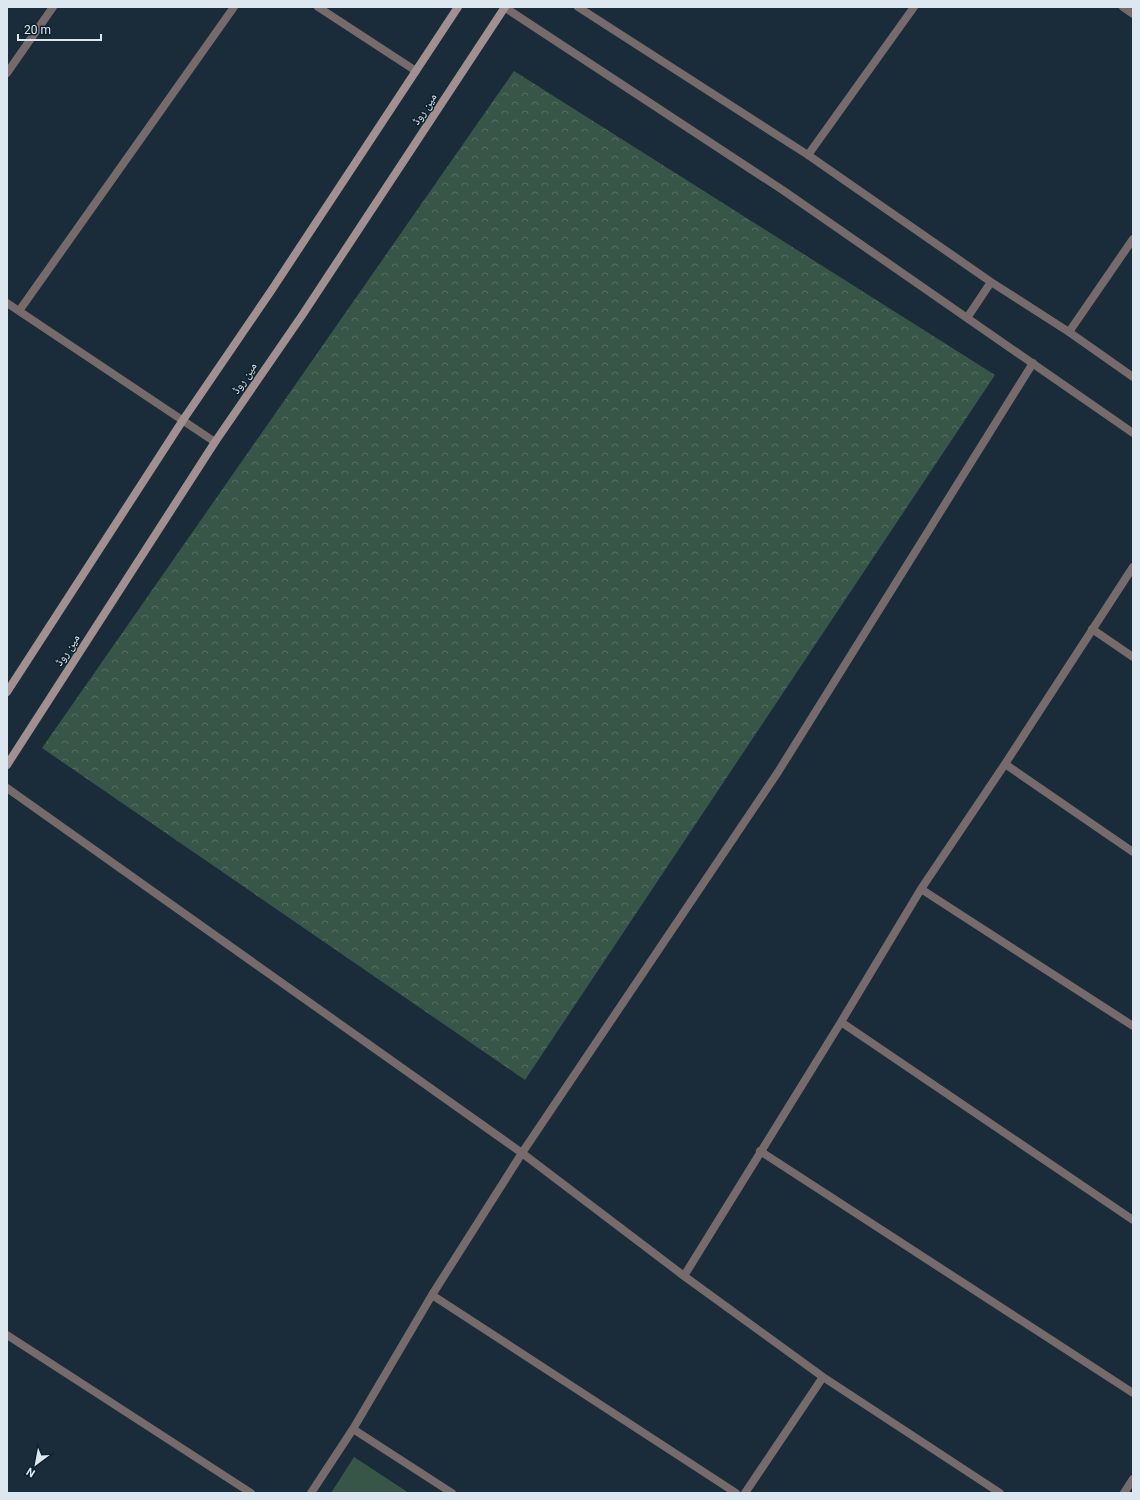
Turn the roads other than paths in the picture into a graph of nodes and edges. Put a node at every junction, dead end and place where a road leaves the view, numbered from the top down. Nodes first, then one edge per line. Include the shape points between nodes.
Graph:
1 (53, 7) edge
2 (234, 7) edge
3 (318, 7) edge
4 (458, 7) edge
5 (504, 7) edge
6 (578, 7) edge
7 (914, 7) edge
8 (1123, 7) edge
9 (1133, 14) edge
10 (416, 72) junction
11 (7, 73) edge
12 (808, 155) junction
13 (1133, 239) edge
14 (991, 282) junction
15 (7, 303) edge
16 (19, 311) junction
17 (967, 318) junction
18 (1069, 332) junction
19 (1033, 364) junction
20 (1133, 377) edge
21 (182, 420) junction
22 (1133, 433) edge
23 (216, 442) junction
24 (1133, 567) edge
25 (1092, 630) junction
26 (1133, 657) edge
27 (7, 692) edge
28 (1005, 764) junction
29 (7, 765) edge
30 (7, 788) edge
31 (1133, 852) edge
32 (921, 889) junction
33 (841, 1022) junction
34 (1133, 1026) edge
35 (760, 1150) junction
36 (522, 1153) junction
37 (1133, 1220) edge
38 (684, 1276) junction
39 (432, 1295) junction
40 (7, 1335) edge
41 (823, 1377) junction
42 (1133, 1393) edge
43 (353, 1429) junction
44 (1133, 1479) edge
45 (251, 1493) edge
46 (311, 1493) edge
47 (452, 1493) edge
48 (736, 1493) edge
49 (745, 1493) edge
50 (1000, 1493) edge
51 (1124, 1493) edge

1 - 11 street
2 - 16 street
3 - 10 street
4 - 10 main road
5 - 17 street via 784,191
5 - 23 main road, مین روڈ via 308,307
6 - 12 street
7 - 12 street
8 - 9 street
10 - 21 main road via 271,292
12 - 14 street
13 - 18 street
14 - 17 street
14 - 18 street
15 - 16 street
16 - 21 street
17 - 19 street
18 - 20 street
19 - 22 street
19 - 36 street via 778,772
21 - 23 street
21 - 27 main road
23 - 29 main road, مین روڈ
24 - 25 street
25 - 26 street
25 - 28 street
28 - 31 street
28 - 32 street
30 - 36 street
32 - 33 street
32 - 34 street
33 - 35 street
33 - 37 street
35 - 38 street
35 - 42 street
36 - 38 street
36 - 39 street
38 - 41 street
39 - 43 street
39 - 48 street
40 - 45 street
41 - 49 street
41 - 50 street
43 - 46 street
43 - 47 street
44 - 51 street

